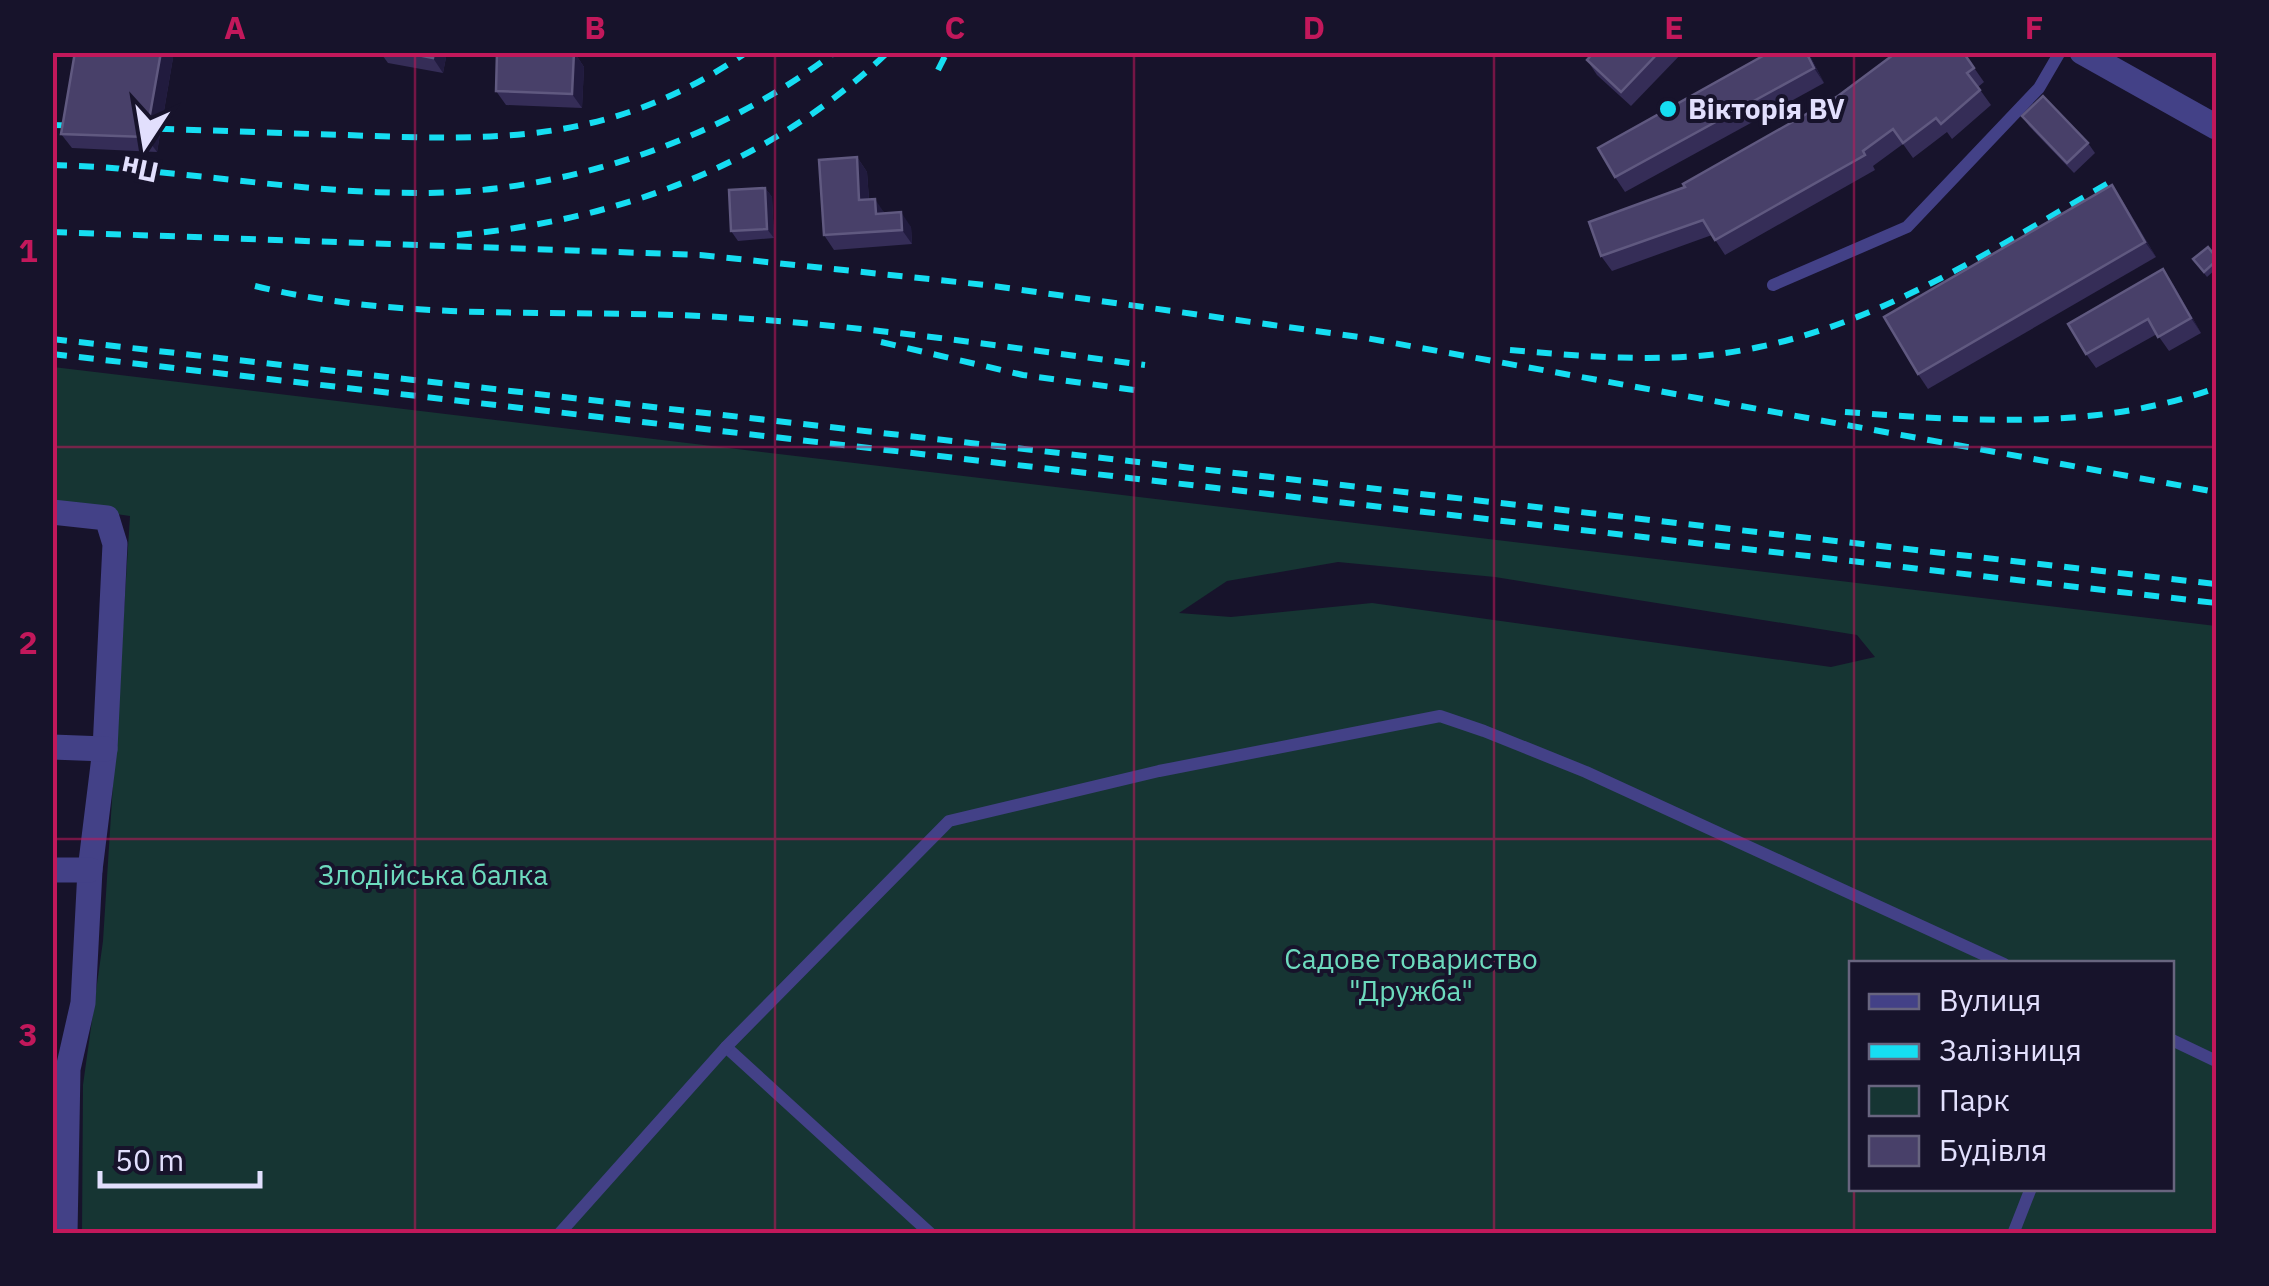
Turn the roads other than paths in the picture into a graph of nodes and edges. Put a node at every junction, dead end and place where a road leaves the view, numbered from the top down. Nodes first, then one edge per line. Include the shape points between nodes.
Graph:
1 (2060, 52) edge
2 (2082, 52) edge
3 (2216, 127) edge
4 (1773, 285) dead end
5 (52, 512) edge
6 (52, 746) edge
7 (104, 749) junction
8 (52, 870) edge
9 (90, 870) junction
10 (1997, 961) edge
11 (2174, 1041) edge
12 (726, 1047) junction
13 (2216, 1062) edge
14 (60, 1070) edge
15 (2030, 1191) edge
16 (65, 1234) edge
17 (559, 1234) edge
18 (931, 1234) edge
19 (2013, 1234) edge

1 - 4 lane via 2039,88 1907,227
2 - 3 street
5 - 7 street via 107,518 114,544
6 - 7 street
7 - 9 street
8 - 9 street
9 - 14 street via 83,1003
10 - 12 lane via 1586,772 1440,716 1159,771 949,822
11 - 13 lane
12 - 17 lane
12 - 18 lane
14 - 16 street
15 - 19 lane

